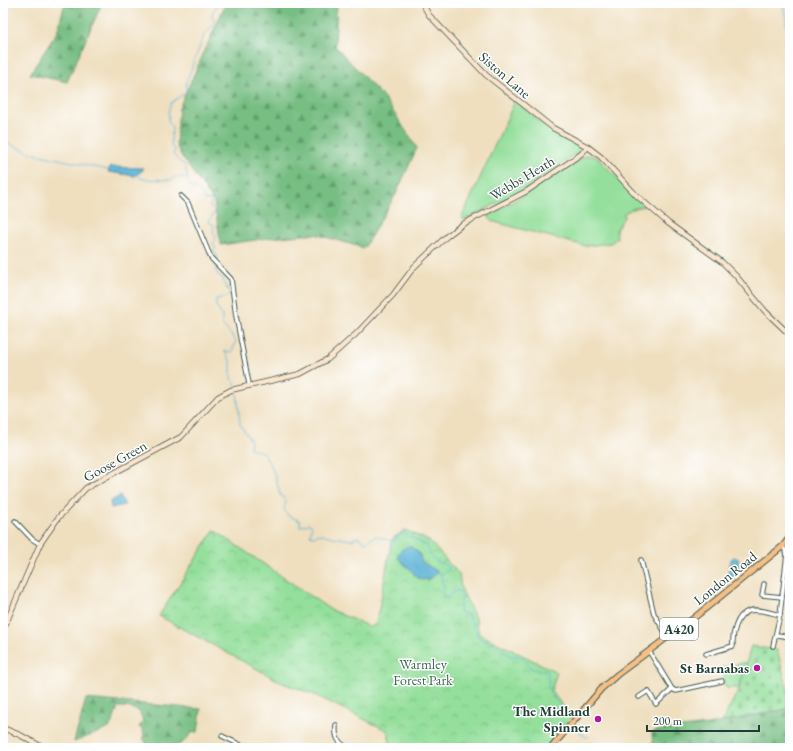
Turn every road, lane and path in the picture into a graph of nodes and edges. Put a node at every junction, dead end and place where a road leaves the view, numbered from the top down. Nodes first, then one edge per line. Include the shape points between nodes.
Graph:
1 (422, 3) edge
2 (588, 147) junction
3 (181, 196) dead end
4 (790, 335) edge
5 (249, 384) junction
6 (15, 521) dead end
7 (790, 537) edge
8 (40, 544) junction
9 (783, 546) junction
10 (641, 560) dead end
11 (764, 584) dead end
12 (782, 597) junction
13 (780, 615) junction
14 (3, 630) edge
15 (777, 635) junction
16 (668, 637) junction
17 (790, 637) edge
18 (773, 646) dead end
19 (649, 651) junction
20 (706, 654) dead end
21 (722, 681) dead end
22 (672, 689) junction
23 (639, 697) dead end
24 (336, 725) dead end
25 (3, 728) edge
26 (222, 736) dead end
27 (44, 748) edge
28 (247, 748) edge
29 (347, 748) edge
30 (551, 748) edge

1 - 2 street, Siston Lane via 429,16 486,75 553,128
2 - 4 street via 668,223 722,262
2 - 5 street, Webbs Heath via 527,190 463,224 447,236 414,266 361,329 328,359 300,374
3 - 5 street via 188,203 211,258 231,279
5 - 8 street, Goose Green via 218,397 181,437 86,488 58,518
6 - 8 street
7 - 9 main road, London Road / A420
8 - 14 street, Goose Green
9 - 12 street via 787,554
9 - 16 main road, London Road / A420
10 - 16 street via 654,614
11 - 12 street via 762,595
12 - 13 street
13 - 15 street
13 - 20 street via 748,611 735,626 733,646
15 - 17 street
15 - 18 street
16 - 19 main road, London Road / A420
19 - 22 street
19 - 30 main road, London Road / A420 via 602,688
21 - 22 street
22 - 23 street via 656,704 648,691
24 - 29 street via 336,737
25 - 27 street
26 - 28 street

